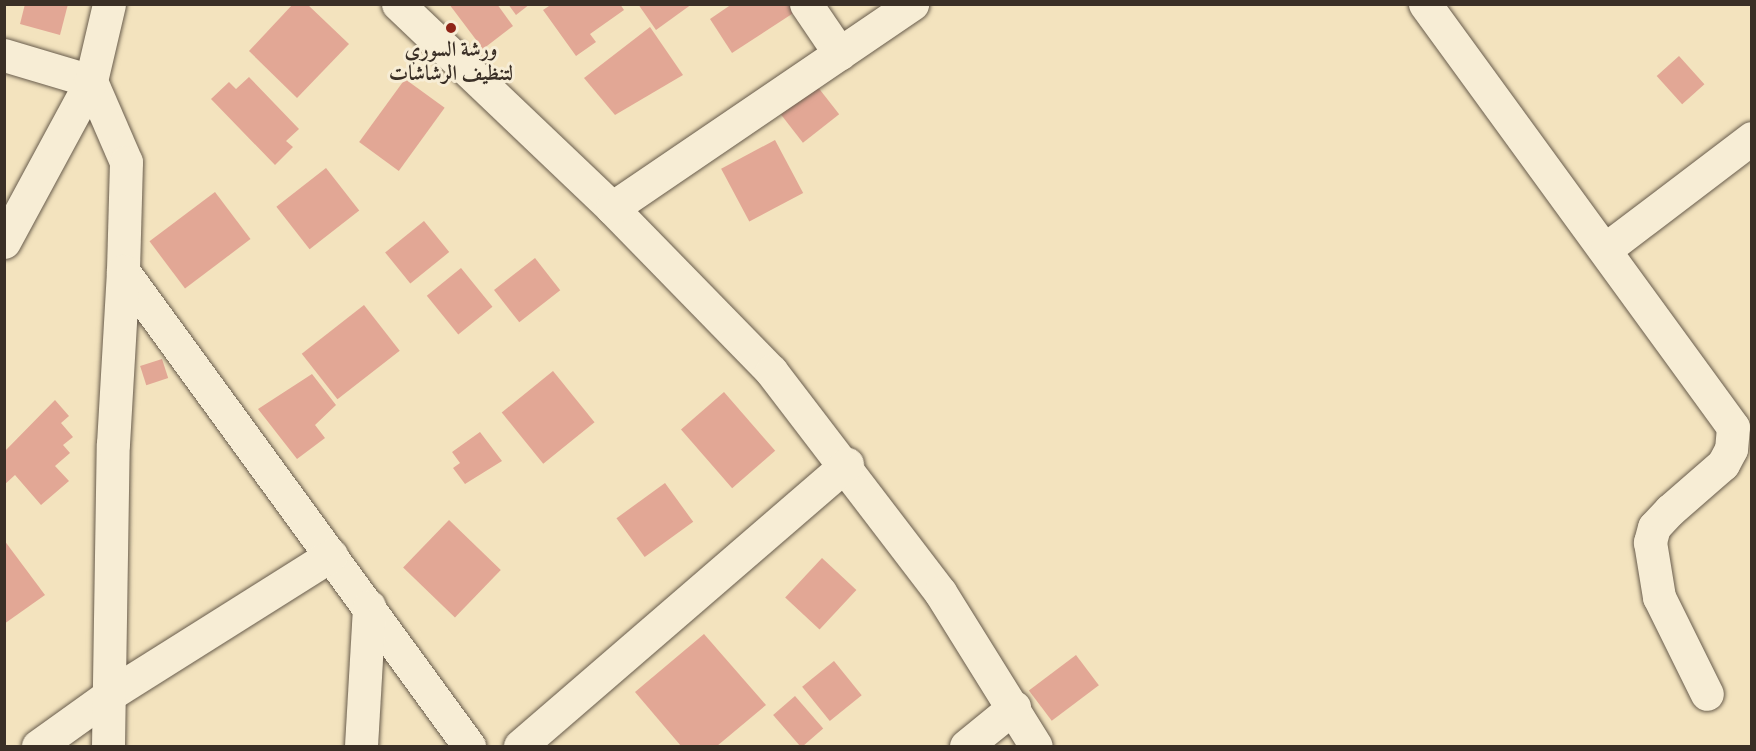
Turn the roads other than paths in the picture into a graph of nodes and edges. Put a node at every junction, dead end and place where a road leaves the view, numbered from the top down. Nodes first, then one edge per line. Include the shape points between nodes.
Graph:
1 (109, 4) edge
2 (398, 4) edge
3 (806, 4) edge
4 (912, 4) edge
5 (1425, 4) edge
6 (840, 54) junction
7 (4, 55) edge
8 (92, 81) junction
9 (1752, 138) edge
10 (612, 208) junction
11 (4, 242) edge
12 (1607, 248) junction
13 (123, 271) junction
14 (847, 464) junction
15 (331, 555) junction
16 (369, 606) junction
17 (112, 693) junction
18 (1707, 693) dead end
19 (1014, 707) junction
20 (38, 747) edge
21 (108, 747) edge
22 (361, 747) edge
23 (469, 747) edge
24 (520, 747) edge
25 (966, 747) edge
26 (1036, 747) edge

1 - 8 street
2 - 10 street
3 - 6 street
4 - 6 street
5 - 12 street
6 - 10 street
7 - 8 street
8 - 11 street
8 - 13 street via 126,162
9 - 12 street
10 - 14 street via 724,320
12 - 18 street via 1733,426 1731,449 1723,464 1654,527 1650,542 1659,597
13 - 15 street
13 - 17 street via 113,444
14 - 19 street via 940,592
14 - 24 street
15 - 16 street
15 - 17 street
16 - 22 street
16 - 23 street
17 - 20 street
17 - 21 street
19 - 25 street
19 - 26 street

